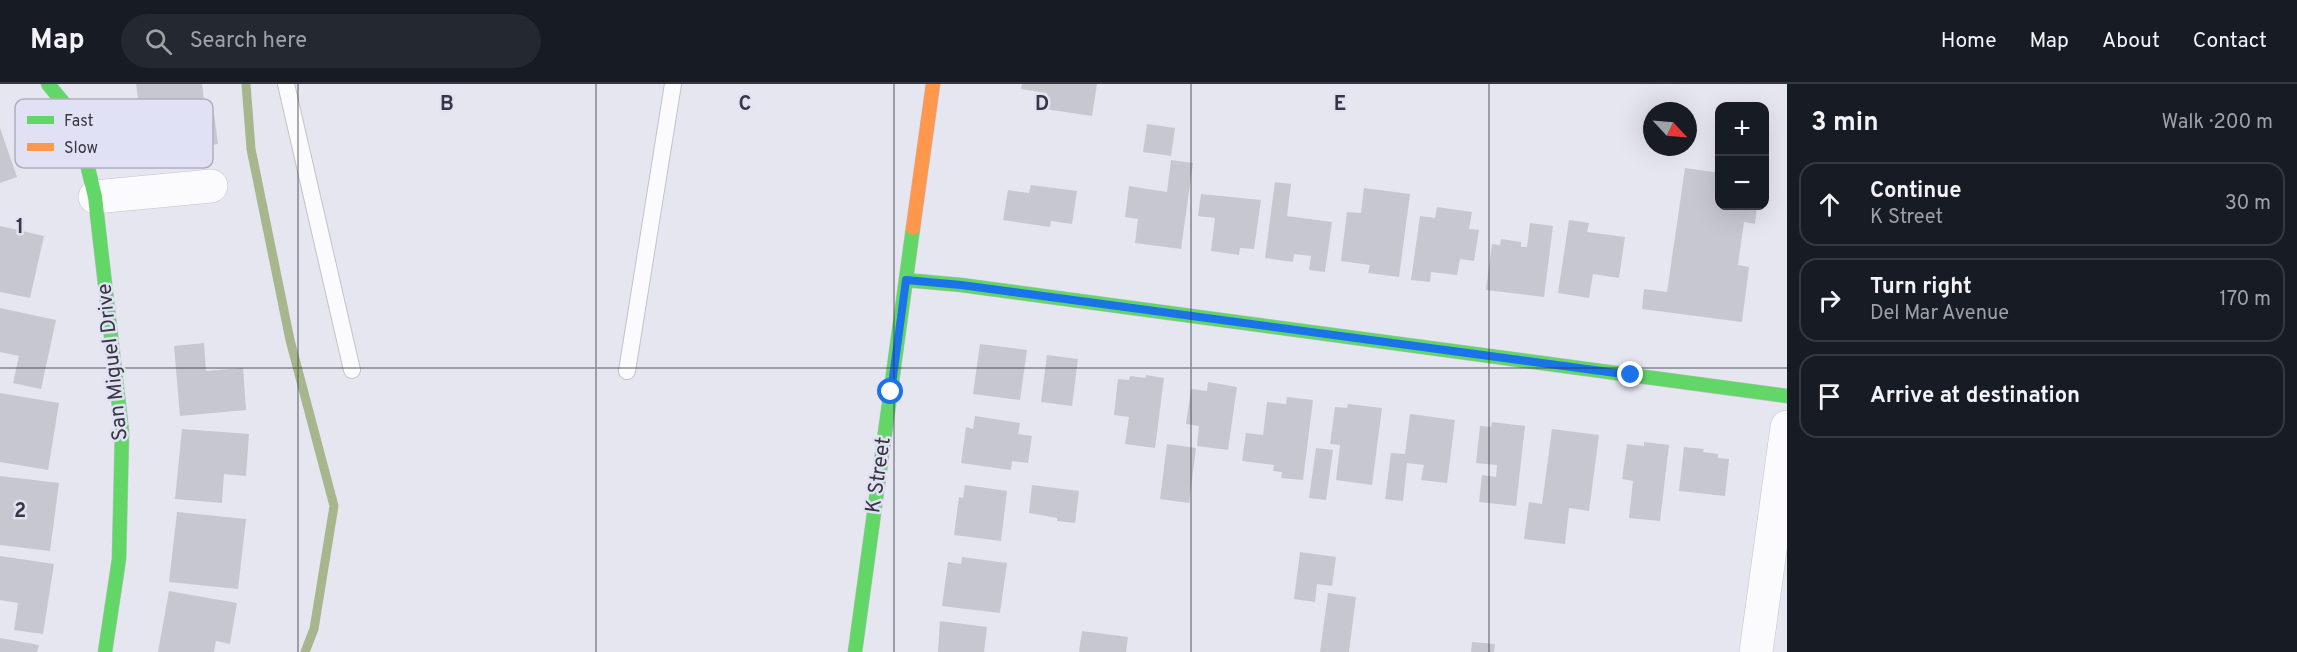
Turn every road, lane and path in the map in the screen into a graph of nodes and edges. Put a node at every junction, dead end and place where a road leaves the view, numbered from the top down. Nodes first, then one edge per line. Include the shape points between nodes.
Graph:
1 (48, 84) edge
2 (286, 84) edge
3 (673, 84) edge
4 (933, 84) edge
5 (60, 99) edge
6 (88, 168) edge
7 (211, 186) dead end
8 (95, 197) junction
9 (906, 280) junction
10 (352, 370) dead end
11 (627, 371) dead end
12 (1787, 396) edge
13 (1787, 426) edge
14 (105, 652) edge
15 (855, 652) edge
16 (1756, 652) edge

1 - 5 street, San Miguel Drive
2 - 10 lane
3 - 11 lane
4 - 9 street, K Street
6 - 8 street, San Miguel Drive
7 - 8 street
8 - 14 street, San Miguel Drive via 122,432 119,559
9 - 12 street
9 - 15 street, K Street
13 - 16 street

